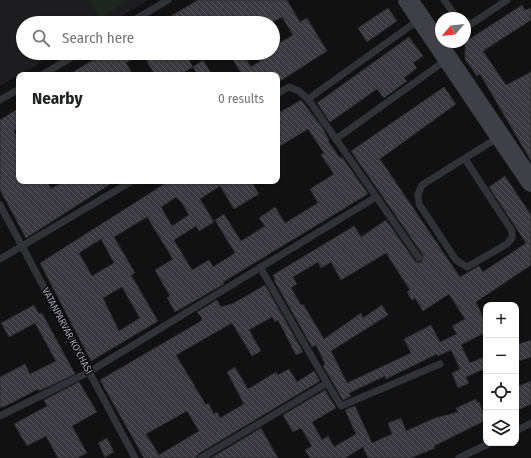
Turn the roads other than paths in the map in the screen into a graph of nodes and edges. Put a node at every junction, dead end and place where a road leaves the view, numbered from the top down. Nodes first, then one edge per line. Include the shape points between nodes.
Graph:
1 (168, 0) edge
2 (444, 0) edge
3 (507, 0) edge
4 (410, 1) edge
5 (453, 12) edge
6 (141, 16) edge
7 (420, 19) junction
8 (471, 24) edge
9 (447, 59) junction
10 (67, 60) edge
11 (47, 72) edge
12 (16, 91) edge
13 (280, 92) edge
14 (308, 98) junction
15 (0, 100) edge
16 (500, 136) junction
17 (336, 139) junction
18 (465, 159) junction
19 (531, 182) edge
20 (127, 184) edge
21 (376, 197) junction
22 (0, 205) edge
23 (22, 247) junction
24 (0, 258) edge
25 (419, 258) dead end
26 (260, 267) junction
27 (440, 364) dead end
28 (89, 372) junction
29 (327, 383) junction
30 (0, 416) edge
31 (531, 424) edge
32 (519, 430) edge
33 (484, 446) edge
34 (135, 458) edge
35 (201, 458) edge
36 (459, 458) edge

1 - 6 lane
2 - 5 lane
3 - 8 lane
4 - 7 street
7 - 9 street
7 - 14 lane
9 - 16 street
9 - 17 lane
10 - 11 lane
12 - 15 lane
13 - 14 lane via 289,87
14 - 17 lane
16 - 18 lane
16 - 19 street
17 - 21 lane
18 - 18 lane via 422,185 418,194 419,204 456,260 467,267 507,244 512,238 512,231
20 - 23 lane
21 - 25 lane
21 - 26 lane
22 - 23 lane, VATANPARVAR KO'CHASI
23 - 24 lane
23 - 28 lane, VATANPARVAR KO'CHASI
26 - 28 lane
26 - 29 lane
27 - 29 lane via 341,406
28 - 30 lane
28 - 34 lane, VATANPARVAR KO'CHASI
29 - 35 lane
31 - 32 lane
33 - 36 lane

